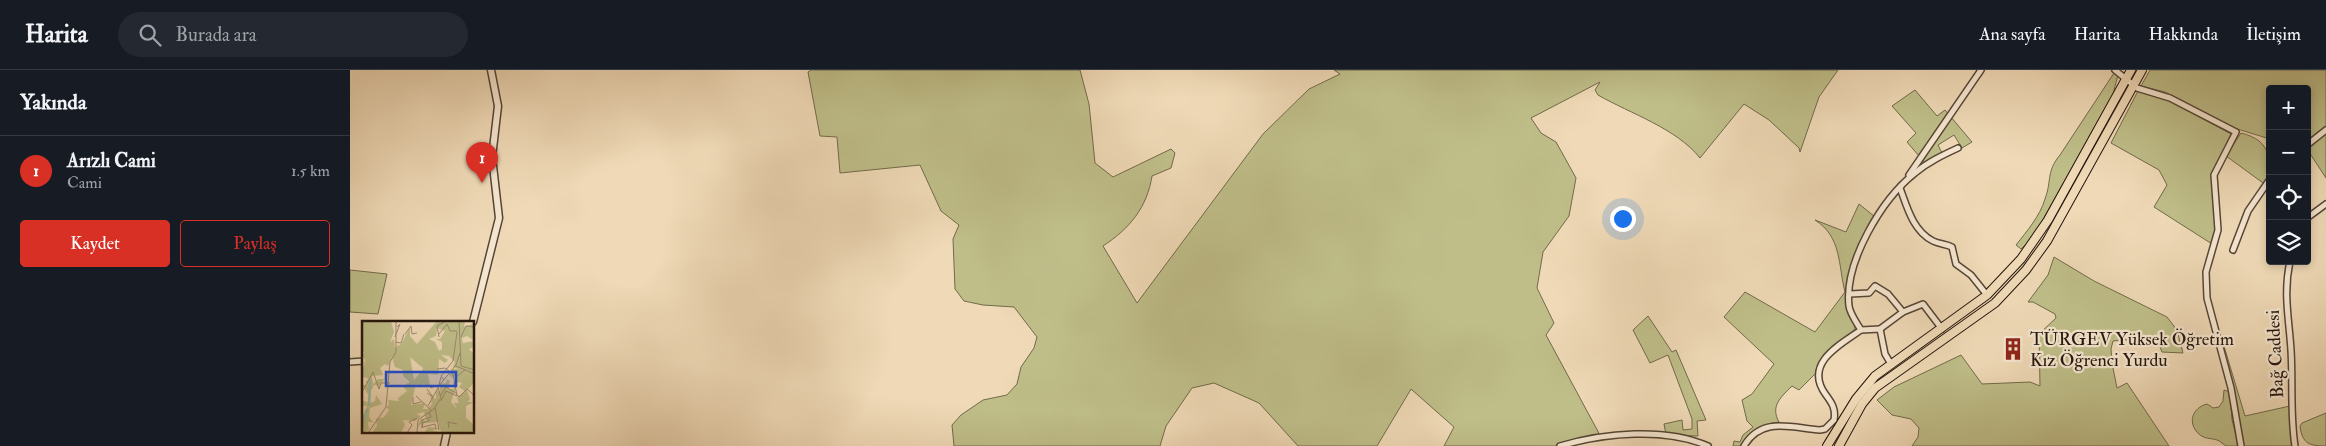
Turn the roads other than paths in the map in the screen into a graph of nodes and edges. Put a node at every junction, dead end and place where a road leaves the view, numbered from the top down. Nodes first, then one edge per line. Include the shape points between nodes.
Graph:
1 (491, 70) edge
2 (1980, 70) edge
3 (2115, 70) edge
4 (2131, 70) edge
5 (2142, 70) edge
6 (2127, 78) junction
7 (2133, 85) junction
8 (2326, 130) edge
9 (2311, 142) edge
10 (1958, 148) dead end
11 (2266, 185) edge
12 (1900, 188) junction
13 (2326, 204) edge
14 (2311, 215) edge
15 (2233, 250) dead end
16 (2289, 265) edge
17 (1850, 294) junction
18 (1987, 295) junction
19 (1903, 312) junction
20 (473, 321) edge
21 (1880, 329) junction
22 (1942, 329) junction
23 (1861, 330) junction
24 (1891, 364) junction
25 (1831, 424) junction
26 (1839, 429) junction
27 (1560, 446) edge
28 (1708, 446) edge
29 (1744, 446) edge
30 (1827, 446) edge
31 (1839, 446) edge
32 (2241, 446) edge
33 (2295, 446) edge

1 - 20 street via 498,106 492,157 498,218
2 - 12 street
3 - 6 street
4 - 6 main road
5 - 7 main road
6 - 7 street
6 - 18 main road via 2037,237 2014,268
7 - 31 main road via 2050,234 2026,270 1995,303 1875,388 1862,404
7 - 32 street via 2170,98 2236,132 2214,176 2218,230 2206,282
8 - 9 street
10 - 12 street via 1921,168
11 - 15 street via 2248,211
12 - 17 street via 1875,219 1853,270
12 - 18 street via 1919,229 1934,242 1952,247 1956,264 1971,275
13 - 14 street
16 - 33 street, Bağ Caddesi via 2285,289
17 - 19 street via 1869,293 1875,286 1888,294
17 - 23 street via 1850,309
18 - 22 main road
19 - 21 street
19 - 22 street via 1923,304
21 - 23 street
21 - 24 street via 1885,354
22 - 24 main road
23 - 25 street via 1820,365 1820,387 1835,411
24 - 26 main road via 1867,386
25 - 26 street
25 - 29 street via 1820,430 1784,426 1766,428 1754,434
26 - 30 main road
27 - 28 street via 1611,436 1666,435

